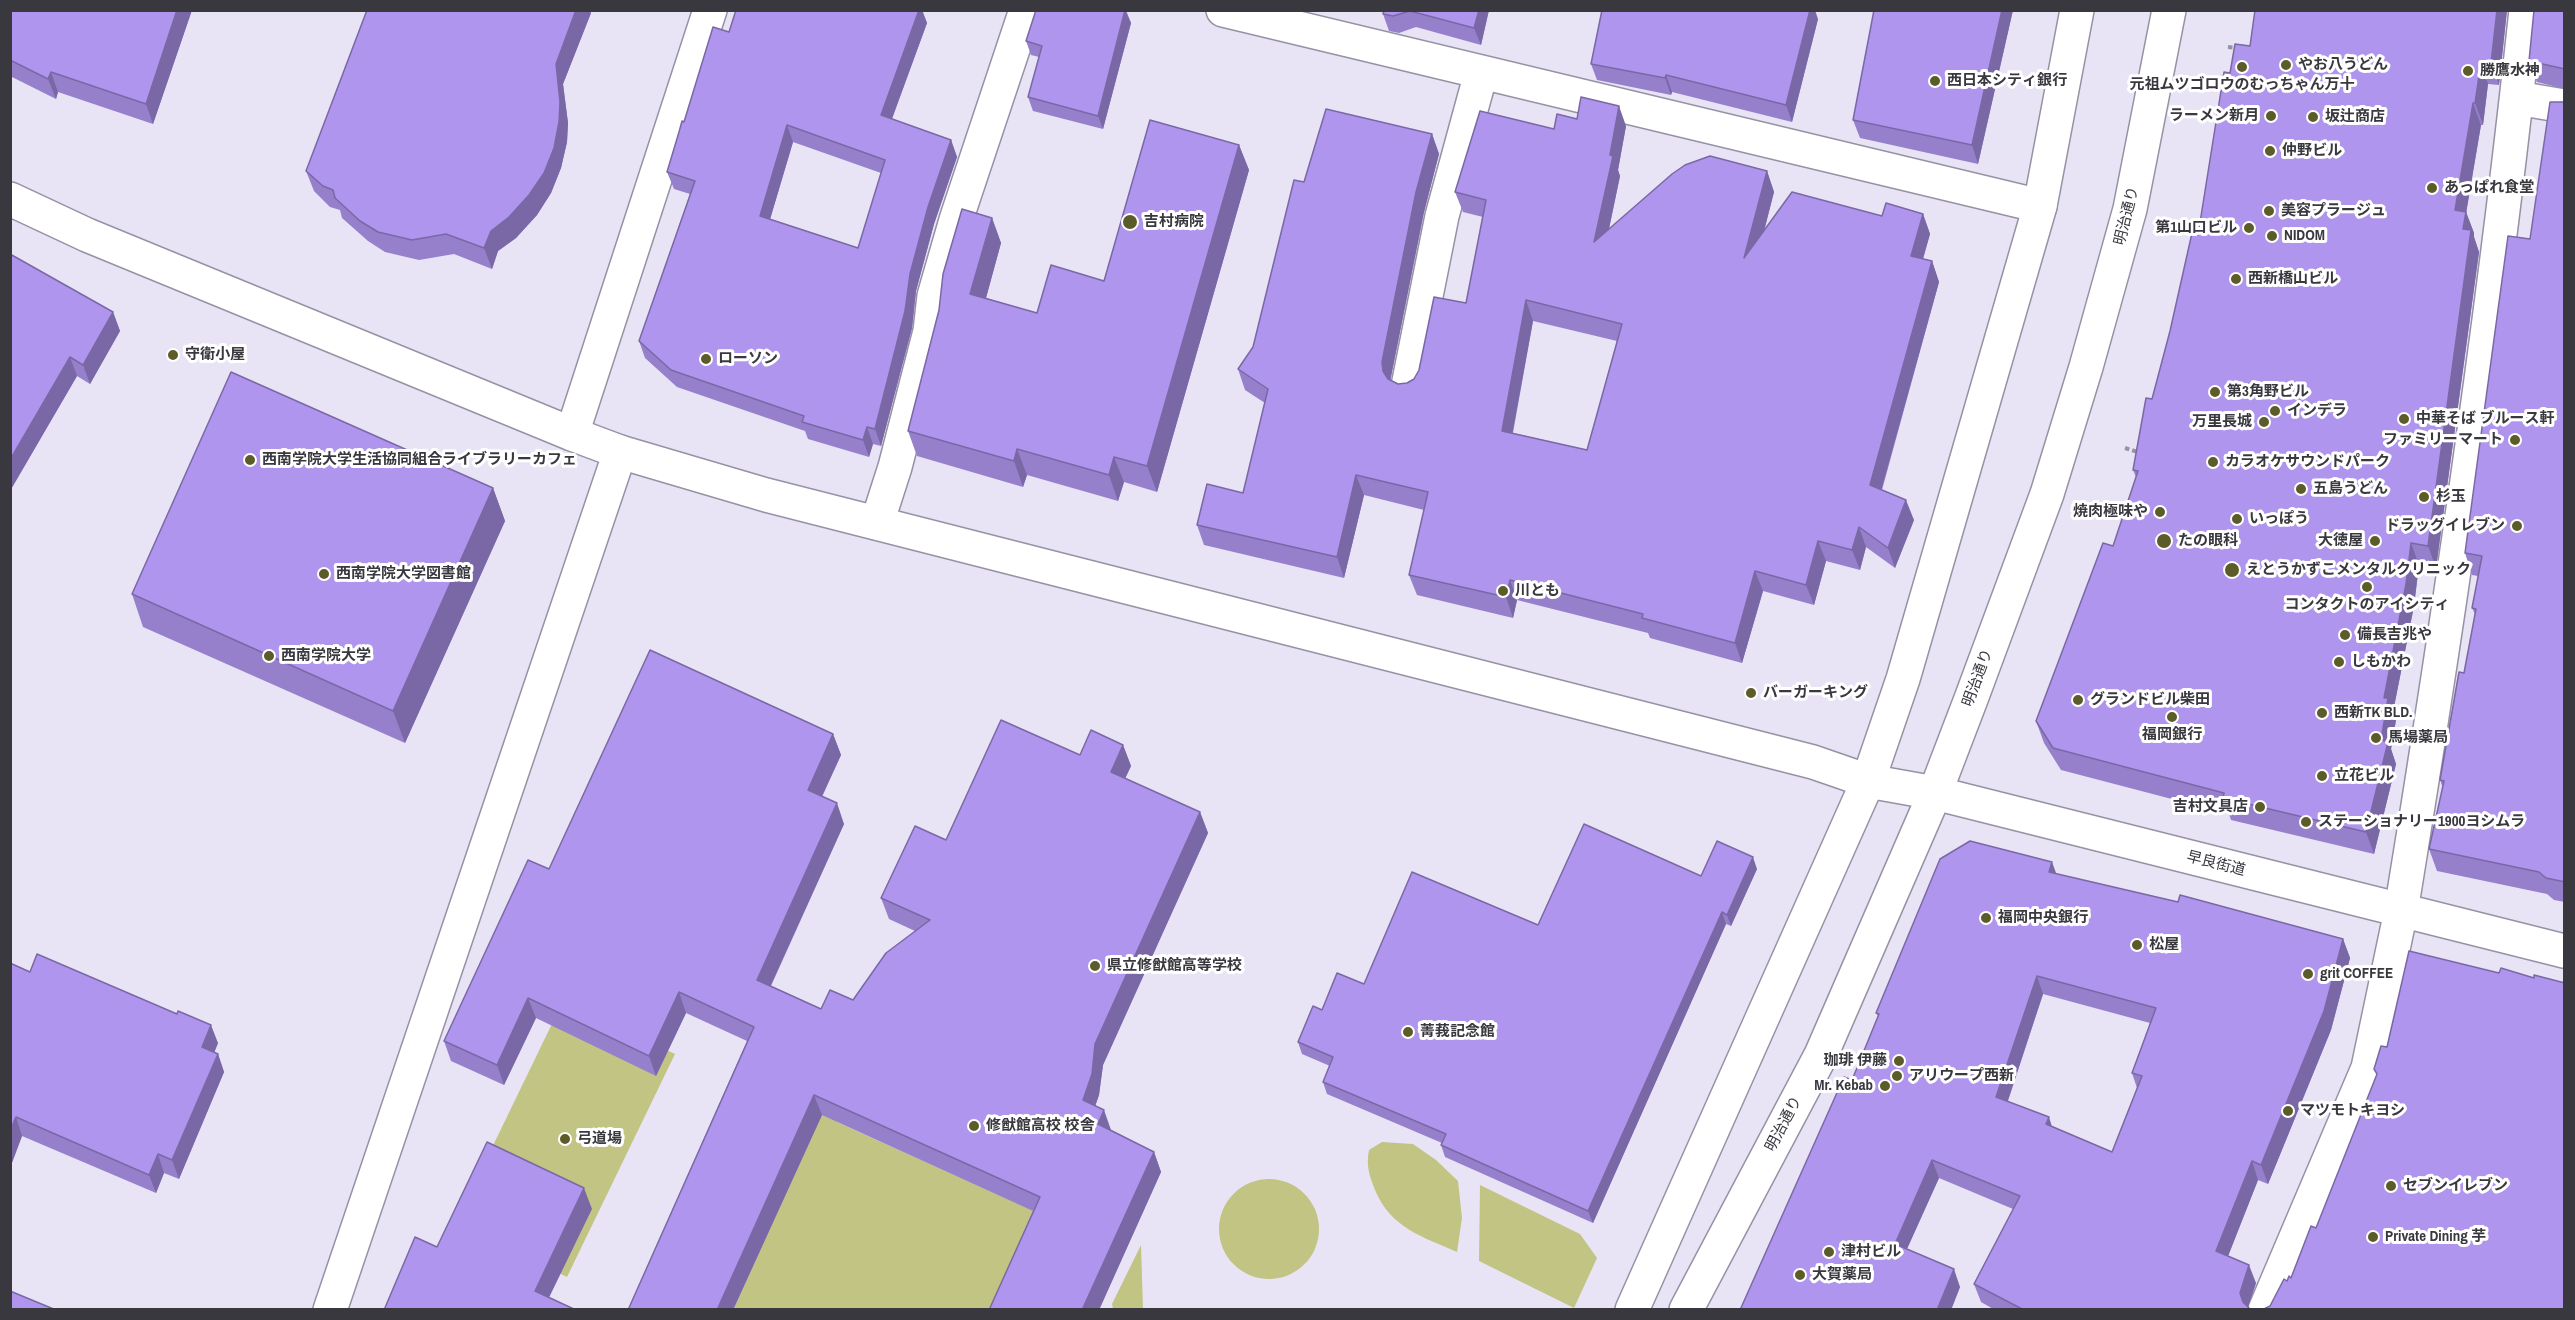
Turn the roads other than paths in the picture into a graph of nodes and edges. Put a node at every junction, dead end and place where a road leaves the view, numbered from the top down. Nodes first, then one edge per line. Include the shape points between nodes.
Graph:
1 (710, 10) edge
2 (1026, 10) edge
3 (1223, 10) edge
4 (2077, 10) edge
5 (2169, 10) edge
6 (2526, 10) edge
7 (1481, 73) junction
8 (2517, 99) junction
9 (2565, 106) edge
10 (10, 199) edge
11 (2040, 206) junction
12 (1408, 386) edge
13 (572, 434) junction
14 (620, 452) junction
15 (878, 523) junction
16 (1868, 781) junction
17 (1935, 793) junction
18 (2402, 911) junction
19 (2565, 951) edge
20 (330, 1310) edge
21 (1632, 1310) edge
22 (1686, 1310) edge
23 (2265, 1310) edge

1 - 13 street
2 - 15 street via 934,296 930,331
3 - 7 street
4 - 11 street
5 - 17 street, 明治通り via 2130,209 2086,367 2047,494
6 - 8 street
7 - 11 street
7 - 12 street via 1442,216
8 - 9 street
8 - 18 street via 2476,428
10 - 13 street, 早良街道
11 - 16 street via 1903,679
13 - 14 street, 早良街道
14 - 15 street, 早良街道
14 - 20 street
15 - 16 street, 早良街道 via 1813,762
16 - 17 street, 早良街道
16 - 21 street
17 - 18 street, 早良街道
17 - 22 street, 明治通り via 1821,1055
18 - 19 street, 早良街道
18 - 23 street via 2368,1068

